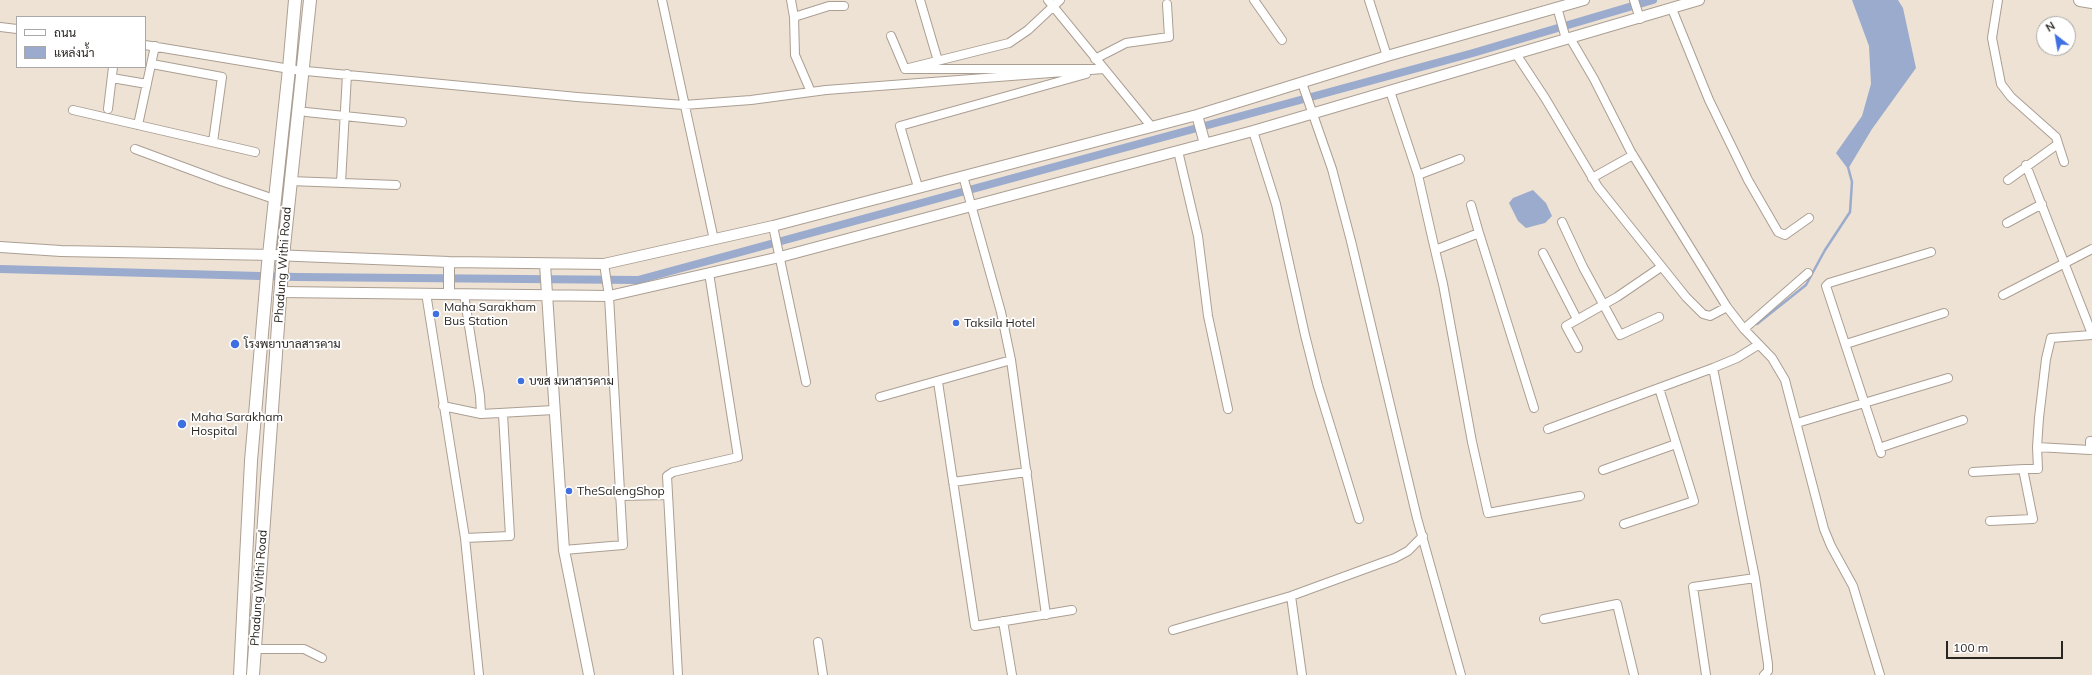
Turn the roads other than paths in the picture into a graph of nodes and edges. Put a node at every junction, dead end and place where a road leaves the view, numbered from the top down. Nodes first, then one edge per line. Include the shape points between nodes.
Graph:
1 (295, 0) edge
2 (310, 0) edge
3 (662, 0) edge
4 (791, 0) edge
5 (920, 0) edge
6 (1060, 0) edge
7 (1254, 0) edge
8 (1369, 0) edge
9 (1634, 0) edge
10 (1699, 0) edge
11 (1998, 0) edge
12 (1578, 1) edge
13 (829, 3) edge
14 (1051, 3) edge
15 (1167, 4) dead end
16 (844, 6) dead end
17 (1557, 7) junction
18 (1672, 9) junction
19 (794, 17) junction
20 (1640, 18) junction
21 (0, 27) edge
22 (16, 29) edge
23 (891, 36) dead end
24 (1568, 39) junction
25 (1282, 40) dead end
26 (146, 45) edge
27 (155, 46) junction
28 (1516, 54) junction
29 (1387, 56) junction
30 (1095, 58) junction
31 (938, 61) junction
32 (152, 64) junction
33 (113, 68) edge
34 (289, 69) junction
35 (905, 69) junction
36 (1104, 69) junction
37 (302, 71) junction
38 (347, 74) junction
39 (112, 78) junction
40 (1302, 83) junction
41 (147, 84) junction
42 (1390, 91) junction
43 (811, 92) junction
44 (684, 105) junction
45 (108, 109) dead end
46 (73, 110) dead end
47 (306, 112) dead end
48 (1312, 114) junction
49 (1197, 115) junction
50 (345, 116) junction
51 (402, 122) dead end
52 (138, 125) junction
53 (1151, 126) junction
54 (1253, 131) junction
55 (213, 142) junction
56 (1205, 144) junction
57 (2058, 144) junction
58 (135, 148) dead end
59 (1178, 151) junction
60 (256, 152) dead end
61 (1633, 155) junction
62 (1460, 159) dead end
63 (2064, 162) dead end
64 (2026, 165) junction
65 (1418, 175) junction
66 (963, 176) junction
67 (1592, 178) junction
68 (2008, 180) dead end
69 (290, 181) junction
70 (341, 183) junction
71 (396, 185) dead end
72 (918, 187) junction
73 (274, 199) junction
74 (2042, 204) junction
75 (1471, 205) dead end
76 (972, 206) junction
77 (1809, 218) dead end
78 (1562, 222) dead end
79 (2008, 223) dead end
80 (773, 226) junction
81 (1479, 233) junction
82 (714, 240) junction
83 (0, 247) edge
84 (2092, 249) edge
85 (1435, 250) junction
86 (1931, 252) dead end
87 (1543, 254) dead end
88 (780, 256) junction
89 (268, 260) junction
90 (283, 260) junction
91 (449, 262) junction
92 (2065, 262) junction
93 (545, 264) junction
94 (604, 264) junction
95 (1661, 267) junction
96 (709, 273) junction
97 (1808, 273) dead end
98 (282, 287) junction
99 (426, 294) junction
100 (449, 294) junction
101 (464, 294) junction
102 (2002, 295) dead end
103 (547, 296) junction
104 (609, 296) junction
105 (1603, 303) junction
106 (1727, 308) junction
107 (1944, 313) dead end
108 (1659, 316) dead end
109 (1577, 319) junction
110 (1744, 329) junction
111 (2092, 334) edge
112 (1758, 344) junction
113 (1846, 344) junction
114 (1578, 348) dead end
115 (1011, 360) junction
116 (1713, 368) junction
117 (1948, 378) dead end
118 (806, 382) dead end
119 (938, 382) junction
120 (1659, 388) junction
121 (880, 397) dead end
122 (1865, 404) junction
123 (443, 406) junction
124 (1534, 408) dead end
125 (1228, 409) dead end
126 (554, 410) junction
127 (481, 414) junction
128 (504, 414) junction
129 (1963, 420) dead end
130 (1797, 423) junction
131 (1548, 429) dead end
132 (2092, 441) edge
133 (1676, 444) junction
134 (2037, 447) junction
135 (2023, 469) junction
136 (1603, 470) dead end
137 (1028, 472) junction
138 (1973, 472) dead end
139 (953, 482) junction
140 (668, 494) junction
141 (619, 496) junction
142 (1580, 496) dead end
143 (1359, 519) dead end
144 (1990, 521) dead end
145 (1624, 524) dead end
146 (1423, 536) junction
147 (465, 538) junction
148 (564, 550) junction
149 (1755, 578) junction
150 (1291, 596) junction
151 (1072, 610) dead end
152 (1046, 614) junction
153 (1544, 619) dead end
154 (1003, 622) junction
155 (1173, 630) dead end
156 (818, 642) dead end
157 (254, 649) junction
158 (322, 658) dead end
159 (240, 675) edge
160 (253, 675) edge
161 (479, 675) edge
162 (589, 675) edge
163 (678, 675) edge
164 (824, 675) edge
165 (1012, 675) edge
166 (1302, 675) edge
167 (1461, 675) edge
168 (1634, 675) edge
169 (1706, 675) edge
170 (1764, 675) edge
171 (1880, 675) edge

1 - 34 main road, Phadung Withi Road
2 - 37 main road, Phadung Withi Road
3 - 44 street
4 - 19 street
5 - 31 street
6 - 14 street
7 - 25 street
8 - 29 street
9 - 20 street
10 - 18 street
11 - 57 street via 1992,38 2000,84 2043,128 2056,137
12 - 17 street
13 - 16 street
13 - 19 street
14 - 30 street
14 - 31 street via 1028,30 1009,44
15 - 30 street via 1169,37 1126,43
17 - 24 street
17 - 29 street
18 - 20 street
18 - 77 street via 1709,100 1748,180 1778,232 1785,234
19 - 43 street via 795,55
20 - 24 street
21 - 22 street
23 - 35 street
24 - 28 street
24 - 61 street via 1594,79
26 - 27 street
27 - 32 street
27 - 34 street
28 - 42 street
28 - 67 street
29 - 40 street
30 - 36 street
31 - 35 street
32 - 41 street
32 - 55 street via 222,77
33 - 39 street
34 - 37 street
34 - 73 main road, Phadung Withi Road
35 - 36 street
36 - 43 street
36 - 53 street
36 - 72 street via 900,126
37 - 38 street
37 - 69 main road, Phadung Withi Road
38 - 44 street via 410,82
38 - 50 street
39 - 41 street
39 - 45 street
40 - 48 street
40 - 49 street
41 - 52 street
42 - 48 street
42 - 65 street
43 - 44 street
44 - 82 street
46 - 52 street
47 - 50 street
48 - 54 street
48 - 146 street via 1332,169 1352,241
49 - 53 street
49 - 56 street
50 - 51 street
50 - 70 street
52 - 55 street
53 - 66 street
54 - 56 street
54 - 143 street via 1276,204 1318,386
55 - 60 street
56 - 59 street
57 - 63 street
57 - 64 street
58 - 73 street
59 - 76 street
59 - 125 street via 1198,236 1208,316
61 - 67 street
61 - 106 street
62 - 65 street
64 - 68 street
64 - 74 street
65 - 85 street
66 - 72 street
66 - 76 street
67 - 95 street
69 - 70 street
69 - 90 main road, Phadung Withi Road
70 - 71 street
72 - 80 street
73 - 89 main road, Phadung Withi Road
74 - 79 street
74 - 92 street
75 - 81 street
76 - 88 street
76 - 115 street via 1001,312
78 - 105 street
80 - 82 street
80 - 88 street
81 - 85 street
81 - 124 street
82 - 94 street
83 - 89 street
84 - 92 street
85 - 142 street via 1488,513
86 - 113 street via 1826,286
87 - 109 street
88 - 96 street
88 - 118 street
89 - 90 street
89 - 159 main road, Phadung Withi Road via 251,461
90 - 91 street
90 - 98 main road, Phadung Withi Road
91 - 93 street
91 - 100 street
92 - 102 street
92 - 111 street
93 - 94 street
93 - 103 street
94 - 104 street
95 - 105 street
95 - 106 street via 1702,314 1710,316
96 - 104 street
96 - 140 street via 738,457 673,472 667,476
97 - 110 street
98 - 99 street
98 - 157 main road, Phadung Withi Road
99 - 100 street
99 - 123 street
100 - 101 street
101 - 103 street
101 - 127 street
103 - 104 street
103 - 126 street
104 - 141 street
105 - 108 street via 1620,335
105 - 109 street
106 - 110 street
107 - 113 street
109 - 114 street via 1566,326
110 - 112 street
111 - 134 street via 2051,338 2046,358
112 - 116 street via 1737,358
112 - 130 street via 1772,358 1785,380
113 - 122 street
115 - 119 street
115 - 137 street
116 - 120 street
116 - 149 street
117 - 122 street
119 - 121 street
119 - 139 street
120 - 131 street
120 - 133 street
122 - 129 street via 1880,450
122 - 130 street
123 - 127 street
123 - 147 street
126 - 128 street
126 - 148 street
127 - 128 street
128 - 147 street via 510,536
130 - 171 street via 1824,529 1853,586
132 - 134 street via 2090,450
133 - 136 street
133 - 145 street via 1694,501
134 - 135 street via 2038,469
135 - 138 street
135 - 144 street via 2033,519
137 - 139 street
137 - 152 street
139 - 154 street via 975,626
140 - 141 street
140 - 163 street
141 - 148 street via 623,545
146 - 150 street via 1408,551 1395,558
146 - 167 street
147 - 161 street
148 - 162 street
149 - 169 street via 1693,587
149 - 170 street via 1768,664 1768,671
150 - 155 street
150 - 166 street
151 - 152 street
152 - 154 street
153 - 168 street via 1616,604
154 - 165 street
156 - 164 street
157 - 158 street via 304,649
157 - 160 main road, Phadung Withi Road

